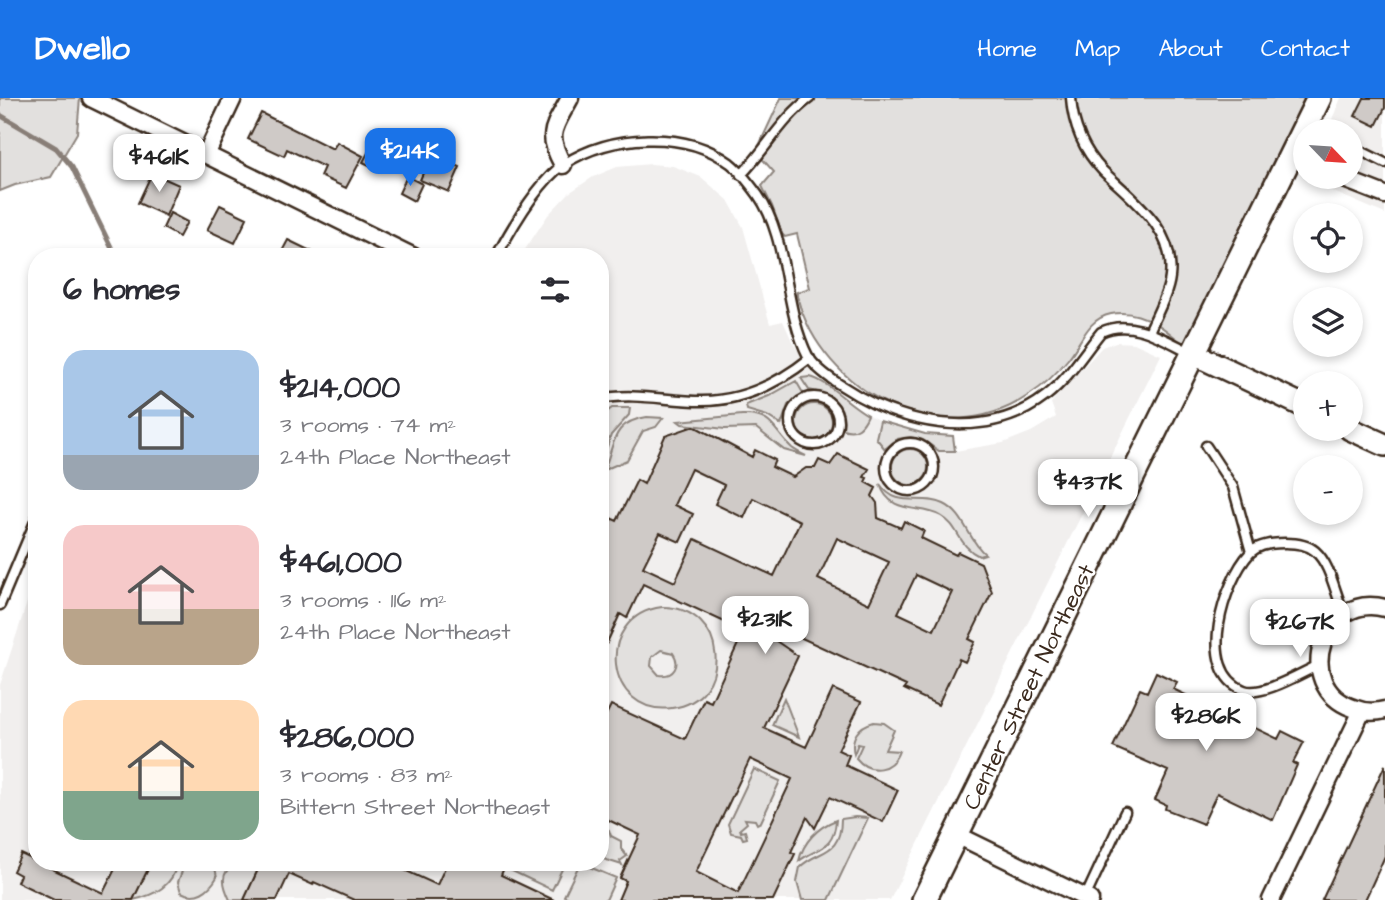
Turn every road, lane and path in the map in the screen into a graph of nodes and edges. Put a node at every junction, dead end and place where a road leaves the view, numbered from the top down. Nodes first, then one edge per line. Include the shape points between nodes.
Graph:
1 (91, 98) edge
2 (233, 98) edge
3 (570, 98) edge
4 (810, 98) edge
5 (1071, 98) edge
6 (1319, 98) edge
7 (1312, 119) edge
8 (1363, 152) edge
9 (206, 155) junction
10 (1385, 163) edge
11 (563, 165) junction
12 (1293, 169) edge
13 (741, 175) junction
14 (1363, 186) edge
15 (1385, 195) edge
16 (396, 248) edge
17 (501, 248) edge
18 (1149, 332) junction
19 (1194, 354) junction
20 (810, 358) junction
21 (609, 399) edge
22 (1293, 401) edge
23 (1363, 435) edge
24 (825, 443) joint
25 (1385, 445) edge
26 (1206, 446) dead end
27 (905, 492) joint
28 (28, 539) edge
29 (1251, 552) junction
30 (0, 606) edge
31 (1385, 608) edge
32 (1344, 613) junction
33 (1319, 665) junction
34 (1385, 710) edge
35 (1362, 711) junction
36 (1125, 813) dead end
37 (957, 835) junction
38 (1087, 899) edge
39 (924, 900) edge
40 (1271, 900) edge

1 - 9 street
2 - 9 street
3 - 11 street via 551,141
4 - 13 lane via 797,107
5 - 18 lane via 1082,141 1103,171 1142,205 1168,257 1170,276
6 - 7 main road, Center Street Northeast
8 - 10 lane
9 - 16 street
11 - 13 lane via 620,142 652,139 699,148 732,164
11 - 17 lane via 524,211
12 - 19 main road, Center Street Northeast
13 - 20 lane via 768,214
14 - 15 street
18 - 19 lane
18 - 20 lane via 1110,327 1045,397 1006,416 958,426 906,418 880,407 850,392
19 - 22 street
19 - 37 main road, Center Street Northeast
20 - 21 lane via 787,377 730,397 704,401
23 - 25 street
24 - 24 lane via 836,432 835,409 815,397 800,402 790,422 795,437 809,445
26 - 29 lane via 1233,487
27 - 27 lane via 920,490 934,471 931,455 911,443 895,448 886,462 891,484
28 - 30 lane
29 - 32 lane via 1272,543 1314,550 1324,561
29 - 33 lane via 1223,604 1217,627 1217,650 1231,682 1255,691
31 - 32 street via 1360,607
32 - 33 street via 1324,635
33 - 35 street via 1333,695
34 - 35 street
35 - 40 street
36 - 38 lane
37 - 38 street
37 - 39 main road, Center Street Northeast

